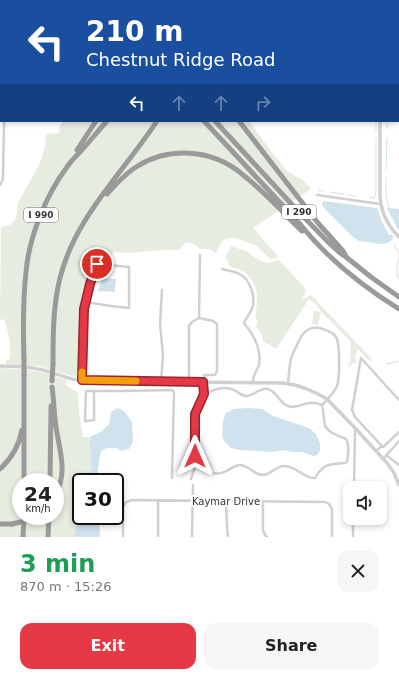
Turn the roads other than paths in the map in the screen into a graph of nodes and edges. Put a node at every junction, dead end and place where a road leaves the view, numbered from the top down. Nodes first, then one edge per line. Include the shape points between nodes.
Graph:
1 (4, 122) edge
2 (95, 122) edge
3 (106, 122) edge
4 (156, 122) edge
5 (205, 122) edge
6 (216, 122) edge
7 (240, 122) edge
8 (380, 122) edge
9 (70, 163) junction
10 (0, 185) edge
11 (316, 195) dead end
12 (97, 203) junction
13 (380, 204) junction
14 (399, 237) edge
15 (312, 239) junction
16 (102, 253) dead end
17 (200, 255) dead end
18 (346, 257) junction
19 (97, 264) junction
20 (222, 269) dead end
21 (162, 290) dead end
22 (399, 297) edge
23 (85, 302) junction
24 (399, 309) edge
25 (199, 318) junction
26 (0, 366) edge
27 (82, 380) junction
28 (161, 382) junction
29 (189, 382) junction
30 (203, 382) junction
31 (253, 382) junction
32 (288, 383) junction
33 (52, 387) junction
34 (94, 391) junction
35 (204, 394) junction
36 (327, 399) junction
37 (399, 400) edge
38 (322, 405) junction
39 (24, 420) junction
40 (355, 428) junction
41 (399, 432) edge
42 (399, 441) edge
43 (382, 446) junction
44 (376, 451) junction
45 (386, 455) junction
46 (383, 459) junction
47 (196, 464) junction
48 (399, 465) edge
49 (0, 469) edge
50 (24, 473) edge
51 (50, 473) edge
52 (62, 473) edge
53 (172, 478) dead end
54 (191, 479) dead end
55 (354, 481) edge
56 (193, 485) dead end
57 (399, 485) edge
58 (158, 500) junction
59 (192, 501) junction
60 (226, 502) junction
61 (263, 502) junction
62 (0, 524) edge
63 (12, 524) edge
64 (24, 525) edge
65 (49, 525) edge
66 (353, 525) edge
67 (24, 537) edge
68 (48, 537) edge
69 (123, 537) edge
70 (158, 537) edge
71 (192, 537) edge
72 (228, 537) edge
73 (267, 537) edge
74 (332, 537) edge
75 (353, 537) edge

1 - 10 street via 3,179
2 - 9 highway
3 - 9 highway
4 - 12 highway
5 - 15 highway, I 290
6 - 18 highway, I 290 via 316,230
7 - 18 highway
8 - 13 street
9 - 39 highway, I 990, bridge via 45,206 28,256 23,309
11 - 13 street
12 - 15 highway via 123,177 145,162 170,154 196,154 218,159 241,173
12 - 33 highway, bridge via 76,236 60,276 54,314
13 - 14 street via 386,220
15 - 24 highway, I 290 via 357,280
16 - 19 street
17 - 25 street
18 - 22 highway, I 290
19 - 23 street
19 - 23 street via 129,267 129,308
20 - 31 street via 241,275 253,295 253,304 244,323 250,330 258,350 259,365 252,378
21 - 28 street
23 - 27 street
25 - 29 street via 189,326
25 - 30 street via 217,324 217,371 215,375 204,375
26 - 27 street via 38,369 72,380
27 - 28 street
28 - 29 street
29 - 30 street
30 - 31 street
30 - 35 street
31 - 32 street
32 - 36 street via 307,388
32 - 36 street via 291,357 304,332 319,328 329,331 336,336 338,344 339,377 336,387
33 - 51 highway
33 - 52 highway
34 - 34 street via 94,420 85,420 85,391
34 - 53 street via 174,392
35 - 38 street via 228,388 248,396 259,390 268,389 292,407 314,402
35 - 47 street via 195,414
36 - 38 street
36 - 40 street
37 - 43 street via 361,358 352,410 355,418
38 - 47 street via 327,428 346,439 348,456 347,462 325,466 314,478 311,479 294,468 285,466 267,474 260,474 242,465 214,474
39 - 49 highway via 16,450
39 - 50 highway, I 990
40 - 44 street
40 - 55 street
41 - 43 street
42 - 45 street
43 - 44 street
44 - 46 street
45 - 46 street
45 - 48 street
46 - 57 street via 394,473
47 - 54 street
56 - 59 street
58 - 59 street, Kaymar Drive
58 - 69 street, Kaymar Drive via 132,500 124,503
58 - 70 street
59 - 60 street, Kaymar Drive
59 - 71 street
60 - 61 street, Kaymar Drive
60 - 72 street
61 - 73 street via 263,530
61 - 74 street, Kaymar Drive via 327,503 332,509
62 - 63 highway, bridge
64 - 67 highway
65 - 68 highway
66 - 75 street

